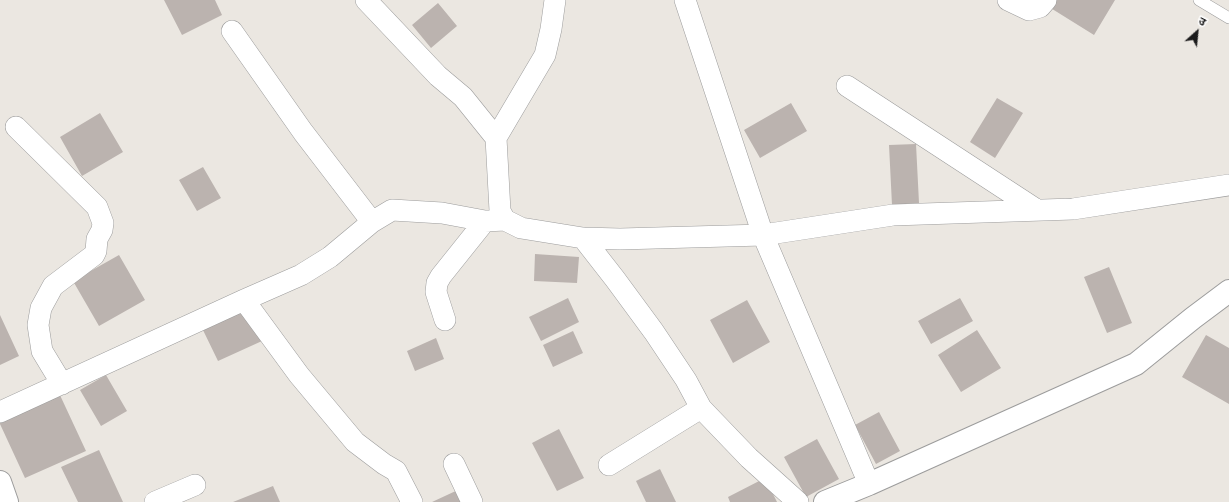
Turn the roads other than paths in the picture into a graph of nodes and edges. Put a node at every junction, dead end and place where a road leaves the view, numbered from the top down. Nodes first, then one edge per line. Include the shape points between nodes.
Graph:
1 (366, 0) edge
2 (555, 0) edge
3 (685, 0) edge
4 (1008, 0) edge
5 (1046, 0) edge
6 (1199, 0) edge
7 (1229, 18) edge
8 (232, 31) dead end
9 (847, 86) dead end
10 (16, 126) dead end
11 (496, 138) junction
12 (1229, 185) edge
13 (1037, 210) junction
14 (495, 220) junction
15 (372, 222) junction
16 (763, 235) junction
17 (583, 238) junction
18 (1229, 291) edge
19 (244, 300) junction
20 (445, 320) dead end
21 (62, 384) junction
22 (701, 408) junction
23 (0, 412) edge
24 (454, 464) dead end
25 (609, 465) dead end
26 (0, 482) edge
27 (869, 484) junction
28 (195, 485) dead end
29 (7, 502) edge
30 (155, 502) edge
31 (412, 502) edge
32 (472, 502) edge
33 (798, 502) edge
34 (824, 502) edge

1 - 11 street via 438,76 463,97
2 - 11 street via 545,55
3 - 16 street
4 - 5 street via 1029,10 1040,7
6 - 7 lane
8 - 15 street via 303,132
9 - 13 street
10 - 21 street via 97,207 103,223 94,255 53,286 41,308 38,325 42,351
11 - 14 street via 500,211
12 - 13 street via 1073,209
13 - 16 street via 893,215
14 - 15 street via 392,210
14 - 17 street via 521,228
14 - 20 street via 440,276 436,292
15 - 19 street via 330,257 301,275
16 - 17 street
16 - 27 street
17 - 22 street via 654,332
18 - 27 street via 1136,364
19 - 21 street
19 - 31 street via 299,375 355,442 396,471
21 - 23 street
22 - 25 street
22 - 33 street via 749,458
24 - 32 street
26 - 29 street
27 - 34 street
28 - 30 street

